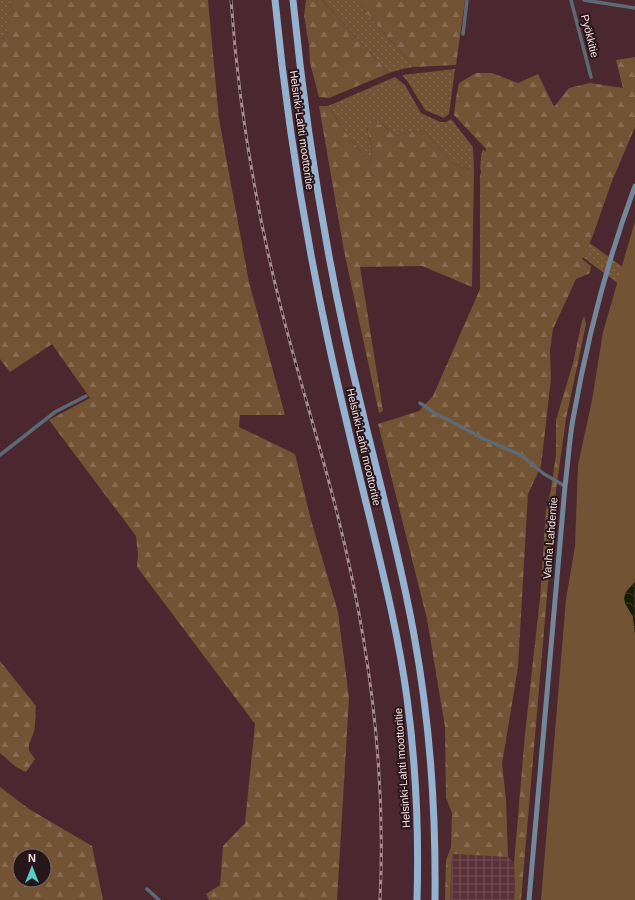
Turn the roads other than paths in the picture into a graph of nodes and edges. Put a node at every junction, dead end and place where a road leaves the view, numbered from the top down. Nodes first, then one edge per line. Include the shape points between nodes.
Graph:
1 (275, 0) edge
2 (293, 0) edge
3 (467, 0) edge
4 (571, 0) edge
5 (584, 0) edge
6 (635, 8) edge
7 (463, 34) dead end
8 (591, 77) dead end
9 (635, 186) edge
10 (86, 396) dead end
11 (420, 403) dead end
12 (0, 455) edge
13 (565, 486) junction
14 (146, 889) dead end
15 (160, 900) edge
16 (417, 900) edge
17 (435, 900) edge
18 (528, 900) edge

1 - 16 highway, Helsinki-Lahti moottoritie via 307,234 329,347 391,609 407,699 417,813
2 - 17 highway, Helsinki-Lahti moottoritie via 310,136 340,313 416,643 431,757
3 - 7 street
4 - 8 street, Pyökkitie
5 - 6 street
9 - 13 main road, Vanha Lahdentie via 624,214 592,326 573,420
10 - 12 street via 54,412
11 - 13 street via 486,440 521,455 544,474
13 - 18 main road, Vanha Lahdentie
14 - 15 street

